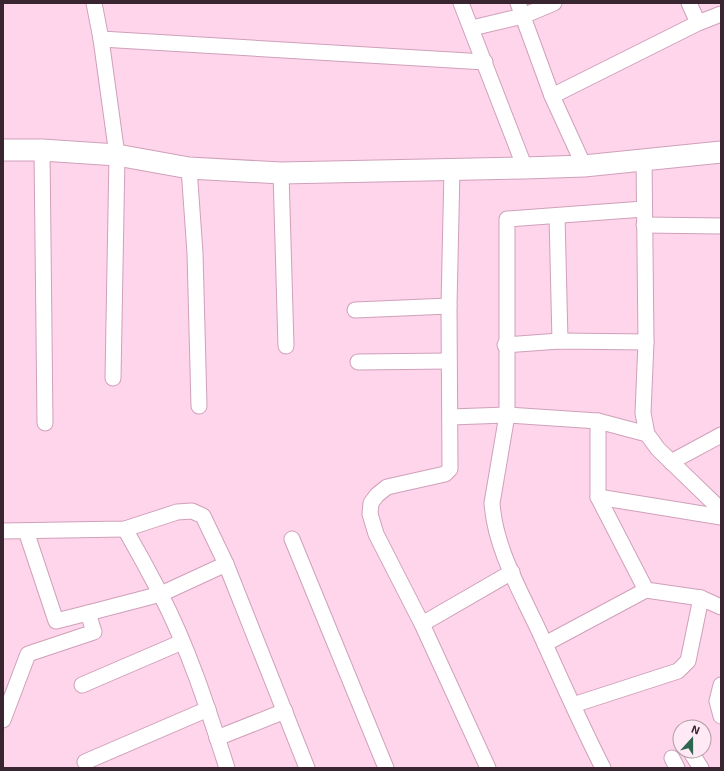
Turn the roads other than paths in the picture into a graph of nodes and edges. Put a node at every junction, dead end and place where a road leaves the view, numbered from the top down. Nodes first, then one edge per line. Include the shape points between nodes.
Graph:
1 (94, 3) edge
2 (461, 3) edge
3 (554, 3) edge
4 (689, 3) edge
5 (521, 10) edge
6 (721, 14) edge
7 (698, 23) junction
8 (472, 28) junction
9 (101, 38) junction
10 (486, 62) junction
11 (552, 96) junction
12 (3, 150) edge
13 (42, 150) junction
14 (721, 152) edge
15 (117, 155) junction
16 (644, 158) junction
17 (584, 166) junction
18 (189, 168) junction
19 (526, 168) junction
20 (452, 169) junction
21 (281, 172) junction
22 (644, 209) junction
23 (557, 216) junction
24 (644, 225) junction
25 (721, 226) edge
26 (449, 306) junction
27 (355, 310) dead end
28 (560, 341) junction
29 (646, 342) junction
30 (505, 345) junction
31 (286, 346) dead end
32 (449, 361) junction
33 (358, 362) dead end
34 (113, 378) dead end
35 (199, 406) dead end
36 (507, 415) junction
37 (450, 417) junction
38 (598, 421) junction
39 (45, 423) dead end
40 (647, 434) junction
41 (721, 435) edge
42 (672, 462) junction
43 (598, 497) junction
44 (721, 510) edge
45 (721, 518) edge
46 (125, 529) junction
47 (3, 531) edge
48 (26, 531) junction
49 (292, 539) dead end
50 (226, 564) junction
51 (512, 572) junction
52 (646, 590) junction
53 (161, 594) junction
54 (701, 598) junction
55 (721, 607) edge
56 (88, 613) junction
57 (422, 624) junction
58 (182, 642) junction
59 (545, 644) junction
60 (82, 685) dead end
61 (721, 685) edge
62 (573, 705) junction
63 (208, 709) junction
64 (285, 712) junction
65 (721, 716) edge
66 (3, 720) edge
67 (217, 738) junction
68 (695, 759) edge
69 (85, 762) dead end
70 (227, 768) edge
71 (307, 768) edge
72 (386, 768) edge
73 (488, 768) edge
74 (603, 768) edge
75 (701, 768) edge

1 - 9 street
2 - 8 street
3 - 5 street
4 - 7 street
5 - 8 street
5 - 11 street
6 - 7 street
7 - 11 street
8 - 10 street
9 - 10 street
9 - 15 street
10 - 19 street
11 - 17 street
12 - 13 street
13 - 15 street
13 - 39 street
14 - 16 street
15 - 18 street
15 - 34 street
16 - 17 street
16 - 22 street
17 - 19 street
18 - 21 street
18 - 35 street via 195,253
19 - 20 street
20 - 21 street
20 - 26 street
21 - 31 street
22 - 23 street
22 - 24 street
23 - 28 street
23 - 30 street via 507,220
24 - 25 street
24 - 29 street
26 - 27 street
26 - 32 street
28 - 29 street
28 - 30 street
29 - 40 street via 643,413
30 - 36 street
32 - 33 street
32 - 37 street
36 - 37 street
36 - 38 street
36 - 51 street via 492,504 497,534
37 - 57 street via 450,470 445,474 387,487 376,495 370,508 376,534
38 - 40 street
38 - 43 street
40 - 42 street
41 - 42 street
42 - 44 street
43 - 45 street
43 - 52 street
46 - 48 street
46 - 50 street via 177,512 192,511 203,516
46 - 53 street
47 - 48 street
48 - 56 street via 56,621
49 - 72 street
50 - 53 street
50 - 64 street
51 - 57 street
51 - 59 street
52 - 54 street
52 - 59 street
53 - 56 street
53 - 58 street
54 - 55 street
54 - 62 street via 688,662 683,667 678,671
56 - 66 street via 94,632 28,654
57 - 73 street
58 - 60 street
58 - 63 street
59 - 62 street
61 - 65 street via 717,701
62 - 74 street
63 - 67 street
63 - 69 street
64 - 67 street
64 - 71 street
67 - 70 street
68 - 75 street

